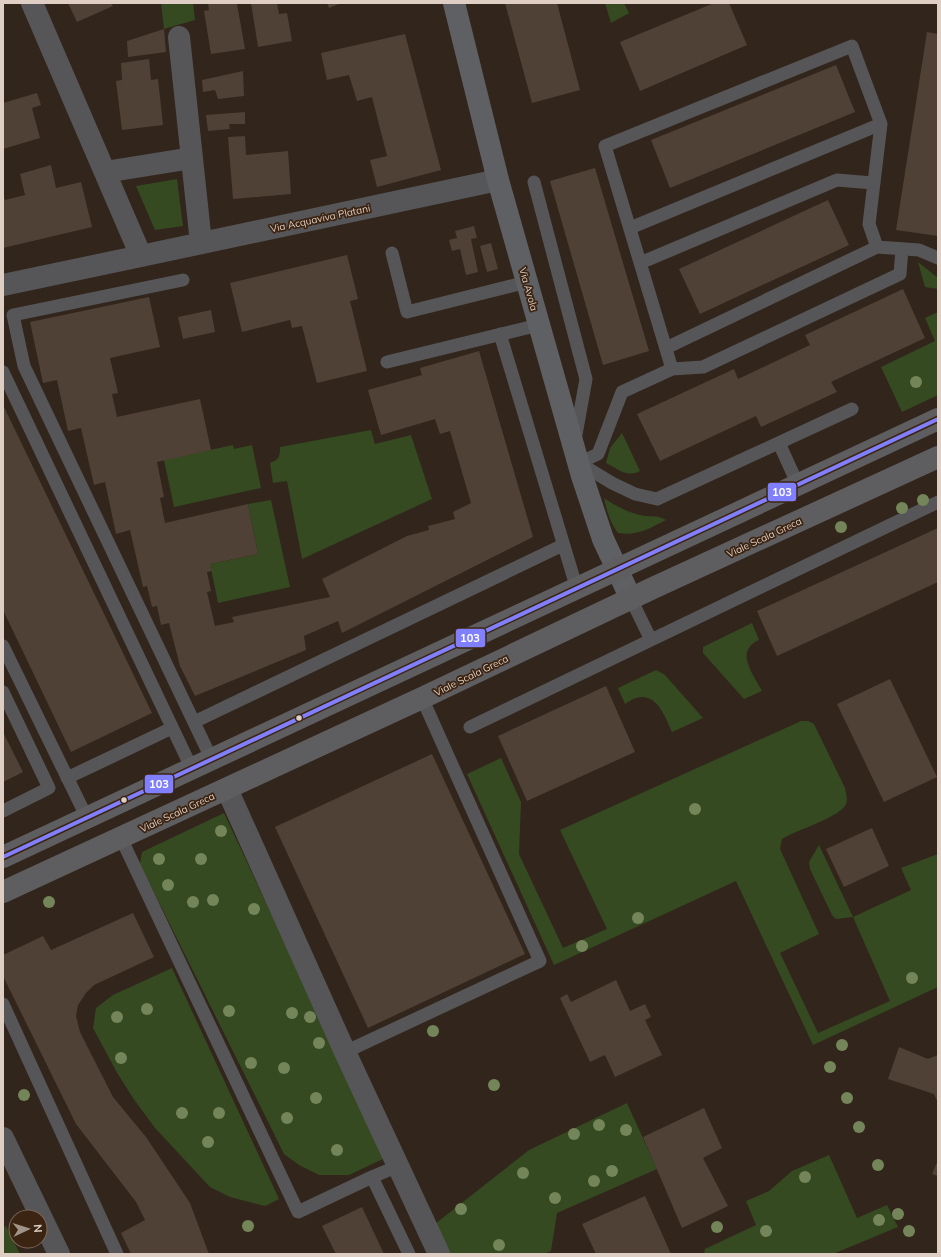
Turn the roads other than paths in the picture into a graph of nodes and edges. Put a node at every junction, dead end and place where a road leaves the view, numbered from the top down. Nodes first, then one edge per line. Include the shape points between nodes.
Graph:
1 (32, 3) edge
2 (454, 3) edge
3 (179, 37) dead end
4 (882, 124) junction
5 (192, 158) junction
6 (105, 172) junction
7 (498, 180) junction
8 (534, 182) dead end
9 (873, 183) junction
10 (630, 228) junction
11 (201, 243) junction
12 (877, 247) junction
13 (902, 249) junction
14 (392, 253) dead end
15 (141, 256) junction
16 (938, 258) edge
17 (640, 263) junction
18 (183, 280) dead end
19 (527, 282) junction
20 (3, 285) edge
21 (539, 324) junction
22 (500, 334) junction
23 (666, 348) junction
24 (387, 362) dead end
25 (672, 369) junction
26 (3, 372) edge
27 (852, 409) dead end
28 (938, 419) edge
29 (779, 443) junction
30 (576, 454) junction
31 (938, 457) edge
32 (798, 485) junction
33 (938, 502) edge
34 (563, 545) junction
35 (618, 570) junction
36 (577, 589) junction
37 (631, 598) junction
38 (651, 640) junction
39 (3, 646) edge
40 (3, 692) edge
41 (422, 698) junction
42 (194, 722) junction
43 (470, 727) dead end
44 (172, 728) junction
45 (212, 760) junction
46 (192, 769) junction
47 (67, 778) junction
48 (227, 789) junction
49 (3, 811) edge
50 (87, 818) junction
51 (121, 838) junction
52 (3, 857) edge
53 (3, 892) edge
54 (3, 1004) edge
55 (345, 1052) junction
56 (3, 1138) edge
57 (398, 1166) junction
58 (372, 1177) junction
59 (59, 1254) edge
60 (117, 1254) edge
61 (409, 1254) edge
62 (439, 1254) edge

1 - 6 street
2 - 7 street, Via Avola
3 - 5 street
4 - 9 lane
4 - 10 lane
4 - 10 lane via 852,46 605,146
5 - 6 street
5 - 11 street
6 - 15 street
7 - 11 street, Via Acquaviva Platani
7 - 19 street, Via Avola
8 - 30 lane via 586,379
9 - 12 lane via 869,224
9 - 17 lane via 837,180
10 - 17 lane
11 - 15 street, Via Acquaviva Platani
12 - 13 lane
12 - 23 lane
13 - 16 lane via 919,250
13 - 25 lane via 900,274 703,367
14 - 19 lane via 407,312
15 - 20 street, Via Acquaviva Platani
17 - 23 lane
18 - 42 lane via 13,315 24,366
19 - 21 street, Via Avola
21 - 22 lane
21 - 30 street, Via Avola
22 - 24 lane
22 - 34 lane
23 - 25 lane
25 - 30 lane via 622,392 598,454
26 - 44 lane
27 - 29 lane
28 - 32 main road
29 - 30 lane via 657,499 635,494 612,483
29 - 32 lane
30 - 35 street, Via Avola via 603,539
31 - 37 main road, Viale Scala Greca
32 - 35 main road
33 - 38 lane
34 - 36 lane
34 - 42 lane
35 - 36 main road
35 - 37 street, Via Avola
36 - 45 main road
37 - 38 lane
37 - 41 main road, Viale Scala Greca
38 - 43 lane
39 - 47 lane
40 - 49 lane via 49,788
41 - 48 main road, Viale Scala Greca
41 - 55 lane via 540,961
42 - 45 lane
44 - 46 lane
44 - 47 lane
45 - 46 main road
46 - 50 main road
47 - 50 lane
48 - 51 main road, Viale Scala Greca
48 - 55 street
50 - 52 main road
51 - 53 main road, Viale Scala Greca
51 - 58 lane via 298,1212
54 - 60 lane
55 - 57 street
56 - 59 street
57 - 58 lane
57 - 62 street
58 - 61 lane

